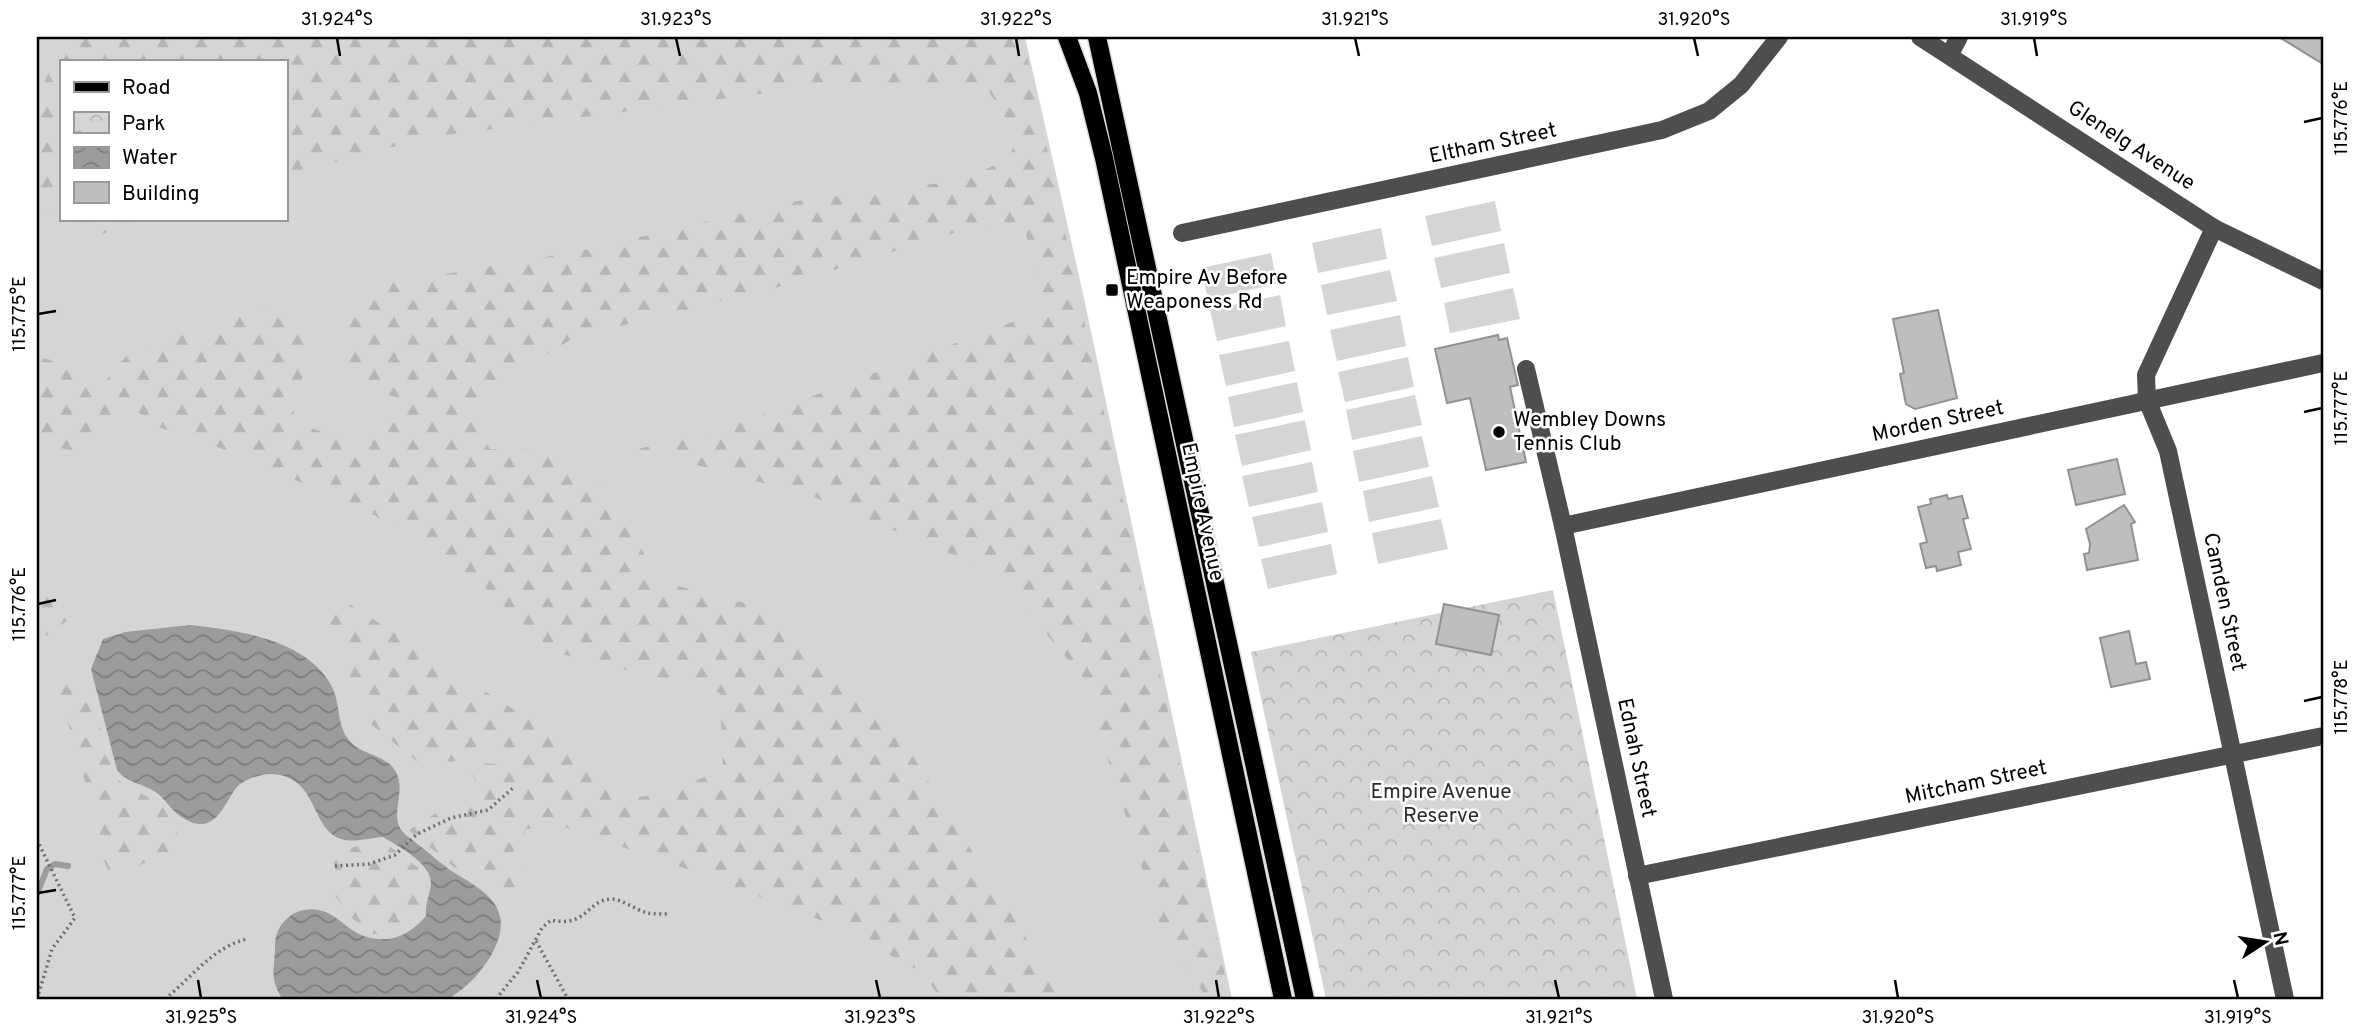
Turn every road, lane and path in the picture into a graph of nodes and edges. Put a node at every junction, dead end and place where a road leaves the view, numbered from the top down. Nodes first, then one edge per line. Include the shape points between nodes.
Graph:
1 (1067, 37) edge
2 (1097, 37) edge
3 (1779, 37) edge
4 (1920, 37) edge
5 (1959, 37) edge
6 (1950, 54) junction
7 (2214, 228) junction
8 (1182, 233) dead end
9 (2323, 281) edge
10 (2323, 363) edge
11 (1526, 369) dead end
12 (2147, 400) junction
13 (1563, 526) junction
14 (2323, 736) edge
15 (2235, 756) junction
16 (513, 788) dead end
17 (39, 844) dead end
18 (335, 866) dead end
19 (1637, 876) junction
20 (670, 915) dead end
21 (247, 940) dead end
22 (536, 940) junction
23 (37, 999) edge
24 (165, 999) edge
25 (496, 999) edge
26 (568, 999) edge
27 (1283, 999) edge
28 (1305, 999) edge
29 (1664, 999) edge
30 (2286, 999) edge

1 - 27 main road, Empire Avenue via 1088,93 1104,158
2 - 28 main road, Empire Avenue
3 - 8 street, Eltham Street via 1741,85 1709,111 1662,130
4 - 6 street, Glenelg Avenue
5 - 6 street
6 - 7 street, Glenelg Avenue
7 - 9 street, Glenelg Avenue
7 - 12 street, Camden Street via 2146,375
10 - 12 street, Morden Street
11 - 13 street, Ednah Street
12 - 13 street, Morden Street
12 - 15 street, Camden Street via 2168,452
13 - 19 street, Ednah Street
14 - 15 street, Mitcham Street
15 - 19 street, Mitcham Street
15 - 30 street, Camden Street
16 - 18 path via 488,810 451,818 417,834 395,855 369,864
17 - 23 path via 75,918 52,949
19 - 29 street, Ednah Street
20 - 22 path via 648,913 612,899 567,923 551,920
21 - 24 path via 212,955
22 - 25 path
22 - 26 path

